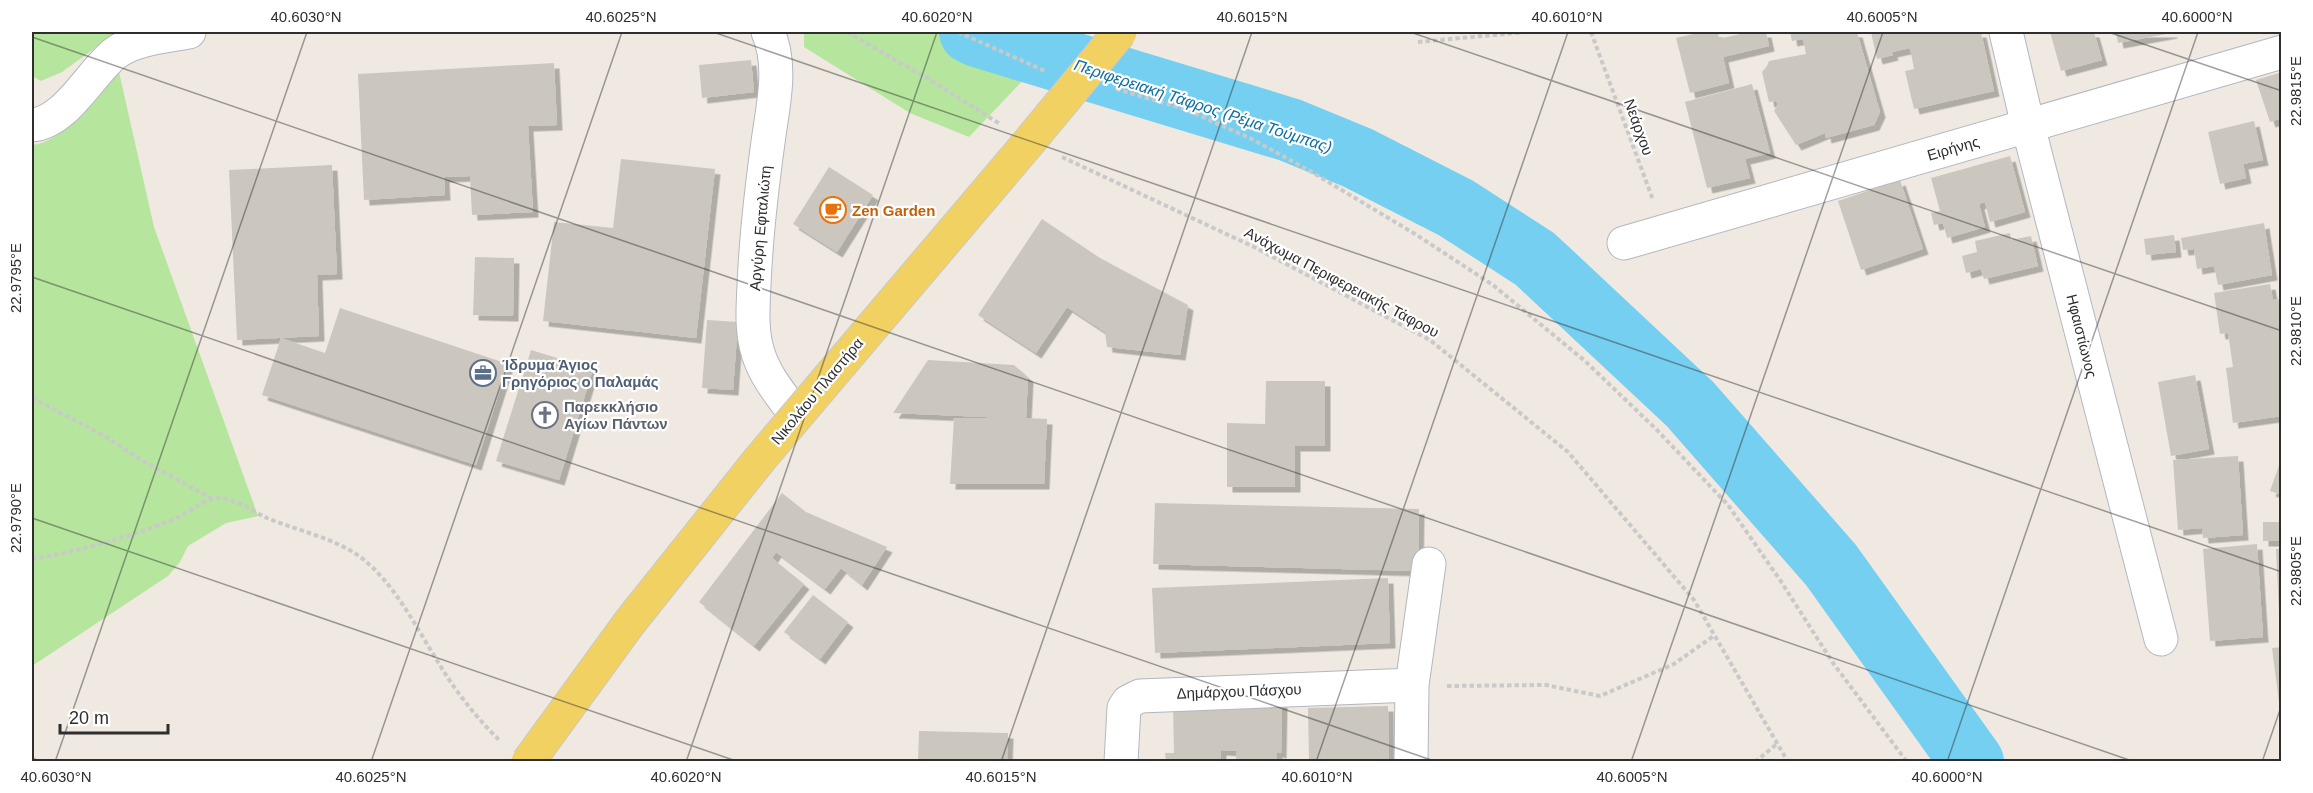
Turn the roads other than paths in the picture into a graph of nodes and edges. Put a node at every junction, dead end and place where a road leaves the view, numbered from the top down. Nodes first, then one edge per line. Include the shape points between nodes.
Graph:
1 (189, 32) edge
2 (768, 32) edge
3 (1119, 32) edge
4 (2006, 32) edge
5 (2282, 52) edge
6 (32, 125) edge
7 (2028, 126) junction
8 (1624, 243) dead end
9 (796, 415) junction
10 (1429, 564) dead end
11 (2161, 639) dead end
12 (1412, 685) junction
13 (516, 752) edge
14 (1121, 762) edge
15 (1411, 762) edge

1 - 6 street via 145,41 115,53 57,114
2 - 9 street, Αργύρη Εφταλιώτη via 775,55 776,81 757,232 753,318 755,344 764,368
3 - 9 main road, Νικολάου Πλαστήρα, bridge
4 - 7 street, Ηφαιστίωνος
5 - 7 street, Ειρήνης
7 - 8 street, Ειρήνης
7 - 11 street, Ηφαιστίωνος
9 - 13 main road, Νικολάου Πλαστήρα, bridge via 630,622
10 - 12 street
12 - 14 street, Δημάρχου Πάσχου via 1140,696 1124,708
12 - 15 street

